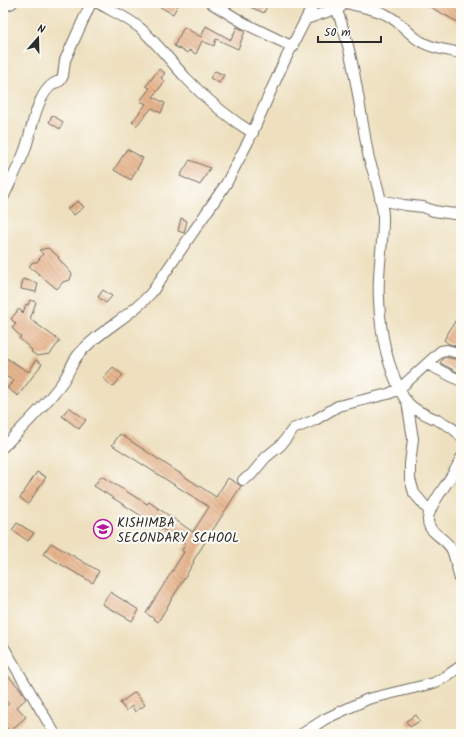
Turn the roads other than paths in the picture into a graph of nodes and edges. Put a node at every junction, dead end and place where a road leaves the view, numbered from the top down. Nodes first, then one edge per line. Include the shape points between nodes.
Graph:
1 (12, 3) edge
2 (91, 3) edge
3 (98, 3) edge
4 (211, 3) edge
5 (314, 3) edge
6 (348, 3) edge
7 (3, 7) edge
8 (336, 8) junction
9 (306, 19) junction
10 (293, 46) junction
11 (461, 53) edge
12 (253, 133) junction
13 (3, 198) edge
14 (380, 200) junction
15 (461, 212) edge
16 (461, 354) edge
17 (427, 364) junction
18 (461, 382) edge
19 (399, 389) junction
20 (406, 401) junction
21 (461, 438) edge
22 (3, 447) edge
23 (461, 458) edge
24 (243, 480) dead end
25 (430, 512) junction
26 (461, 583) edge
27 (3, 646) edge
28 (460, 666) edge
29 (54, 734) edge
30 (302, 734) edge

1 - 7 street
2 - 13 street via 65,60 63,76 60,81 50,86 36,113 25,151
3 - 12 street via 140,28 187,80 232,120
4 - 10 street via 244,23
5 - 9 street
6 - 8 street
6 - 11 street via 386,14 423,43
8 - 9 street
8 - 14 street via 355,76 369,158
9 - 10 street
10 - 12 street
12 - 22 street via 226,184 152,292 144,302 78,355 56,391
14 - 15 street via 454,214
14 - 19 street via 384,220 379,299 382,337
16 - 17 street via 441,351
17 - 18 street
17 - 19 street
19 - 20 street
19 - 24 street via 338,406 293,429 281,445
20 - 21 street via 447,424
20 - 25 street via 413,439 410,479 414,493
23 - 25 street
25 - 26 street via 429,527 449,545
27 - 29 street
28 - 30 street via 434,683 368,699 325,719

